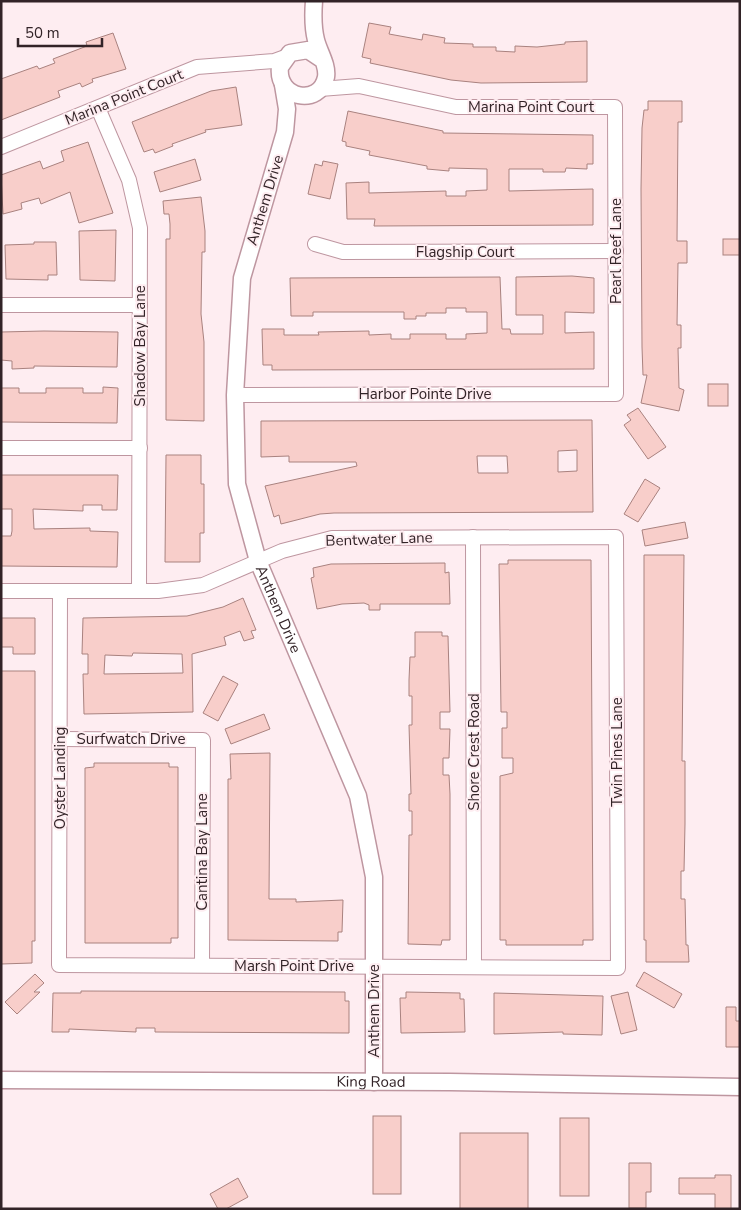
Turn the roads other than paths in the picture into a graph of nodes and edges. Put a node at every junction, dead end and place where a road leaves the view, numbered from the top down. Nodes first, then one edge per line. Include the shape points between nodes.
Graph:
1 (313, 6) edge
2 (288, 55) junction
3 (250, 62) junction
4 (324, 63) junction
5 (281, 82) junction
6 (358, 86) junction
7 (317, 91) junction
8 (98, 108) junction
9 (615, 108) joint
10 (286, 132) junction
11 (1, 147) edge
12 (315, 244) dead end
13 (616, 251) junction
14 (1, 305) edge
15 (140, 305) junction
16 (616, 394) joint
17 (235, 395) junction
18 (1, 448) edge
19 (140, 448) junction
20 (473, 537) junction
21 (616, 537) joint
22 (258, 561) junction
23 (1, 591) edge
24 (60, 591) junction
25 (139, 592) junction
26 (60, 739) junction
27 (203, 740) joint
28 (60, 964) joint
29 (202, 965) junction
30 (375, 966) junction
31 (474, 967) junction
32 (618, 968) joint
33 (1, 1080) edge
34 (374, 1082) junction
35 (740, 1087) edge

1 - 2 street via 304,38
1 - 4 street via 316,39
2 - 3 street, Marina Point Court via 274,61
2 - 4 street via 308,50
2 - 5 street via 280,67
3 - 5 street via 271,71
3 - 8 street, Marina Point Court via 197,67
4 - 6 street, Marina Point Court via 338,77
4 - 7 street via 326,78
5 - 7 street via 297,95
5 - 10 street, Anthem Drive via 287,109
6 - 7 street, Marina Point Court
6 - 9 street, Marina Point Court via 456,107
7 - 10 street, Anthem Drive via 298,110
8 - 11 street, Marina Point Court
8 - 15 street, Shadow Bay Lane via 129,180 140,228
9 - 13 street, Pearl Reef Lane
10 - 17 street, Anthem Drive via 242,278
12 - 13 street, Flagship Court via 343,252
13 - 16 street, Pearl Reef Lane
14 - 15 street
15 - 19 street, Shadow Bay Lane
16 - 17 street, Harbor Pointe Drive
17 - 22 street, Anthem Drive via 237,484
18 - 19 street
19 - 25 street, Shadow Bay Lane
20 - 21 street, Bentwater Lane
20 - 22 street, Bentwater Lane via 332,538
20 - 31 street, Shore Crest Road
21 - 32 street, Twin Pines Lane
22 - 25 street, Bentwater Lane via 203,585
22 - 30 street, Anthem Drive via 358,796 374,877
23 - 24 street, Bentwater Lane
24 - 25 street, Bentwater Lane
24 - 26 street, Oyster Landing
26 - 27 street, Surfwatch Drive
26 - 28 street, Oyster Landing
27 - 29 street, Cantina Bay Lane
28 - 29 street, Marsh Point Drive
29 - 30 street, Marsh Point Drive
30 - 31 street, Marsh Point Drive
30 - 34 street, Anthem Drive
31 - 32 street, Marsh Point Drive
33 - 34 street, King Road
34 - 35 street, King Road

